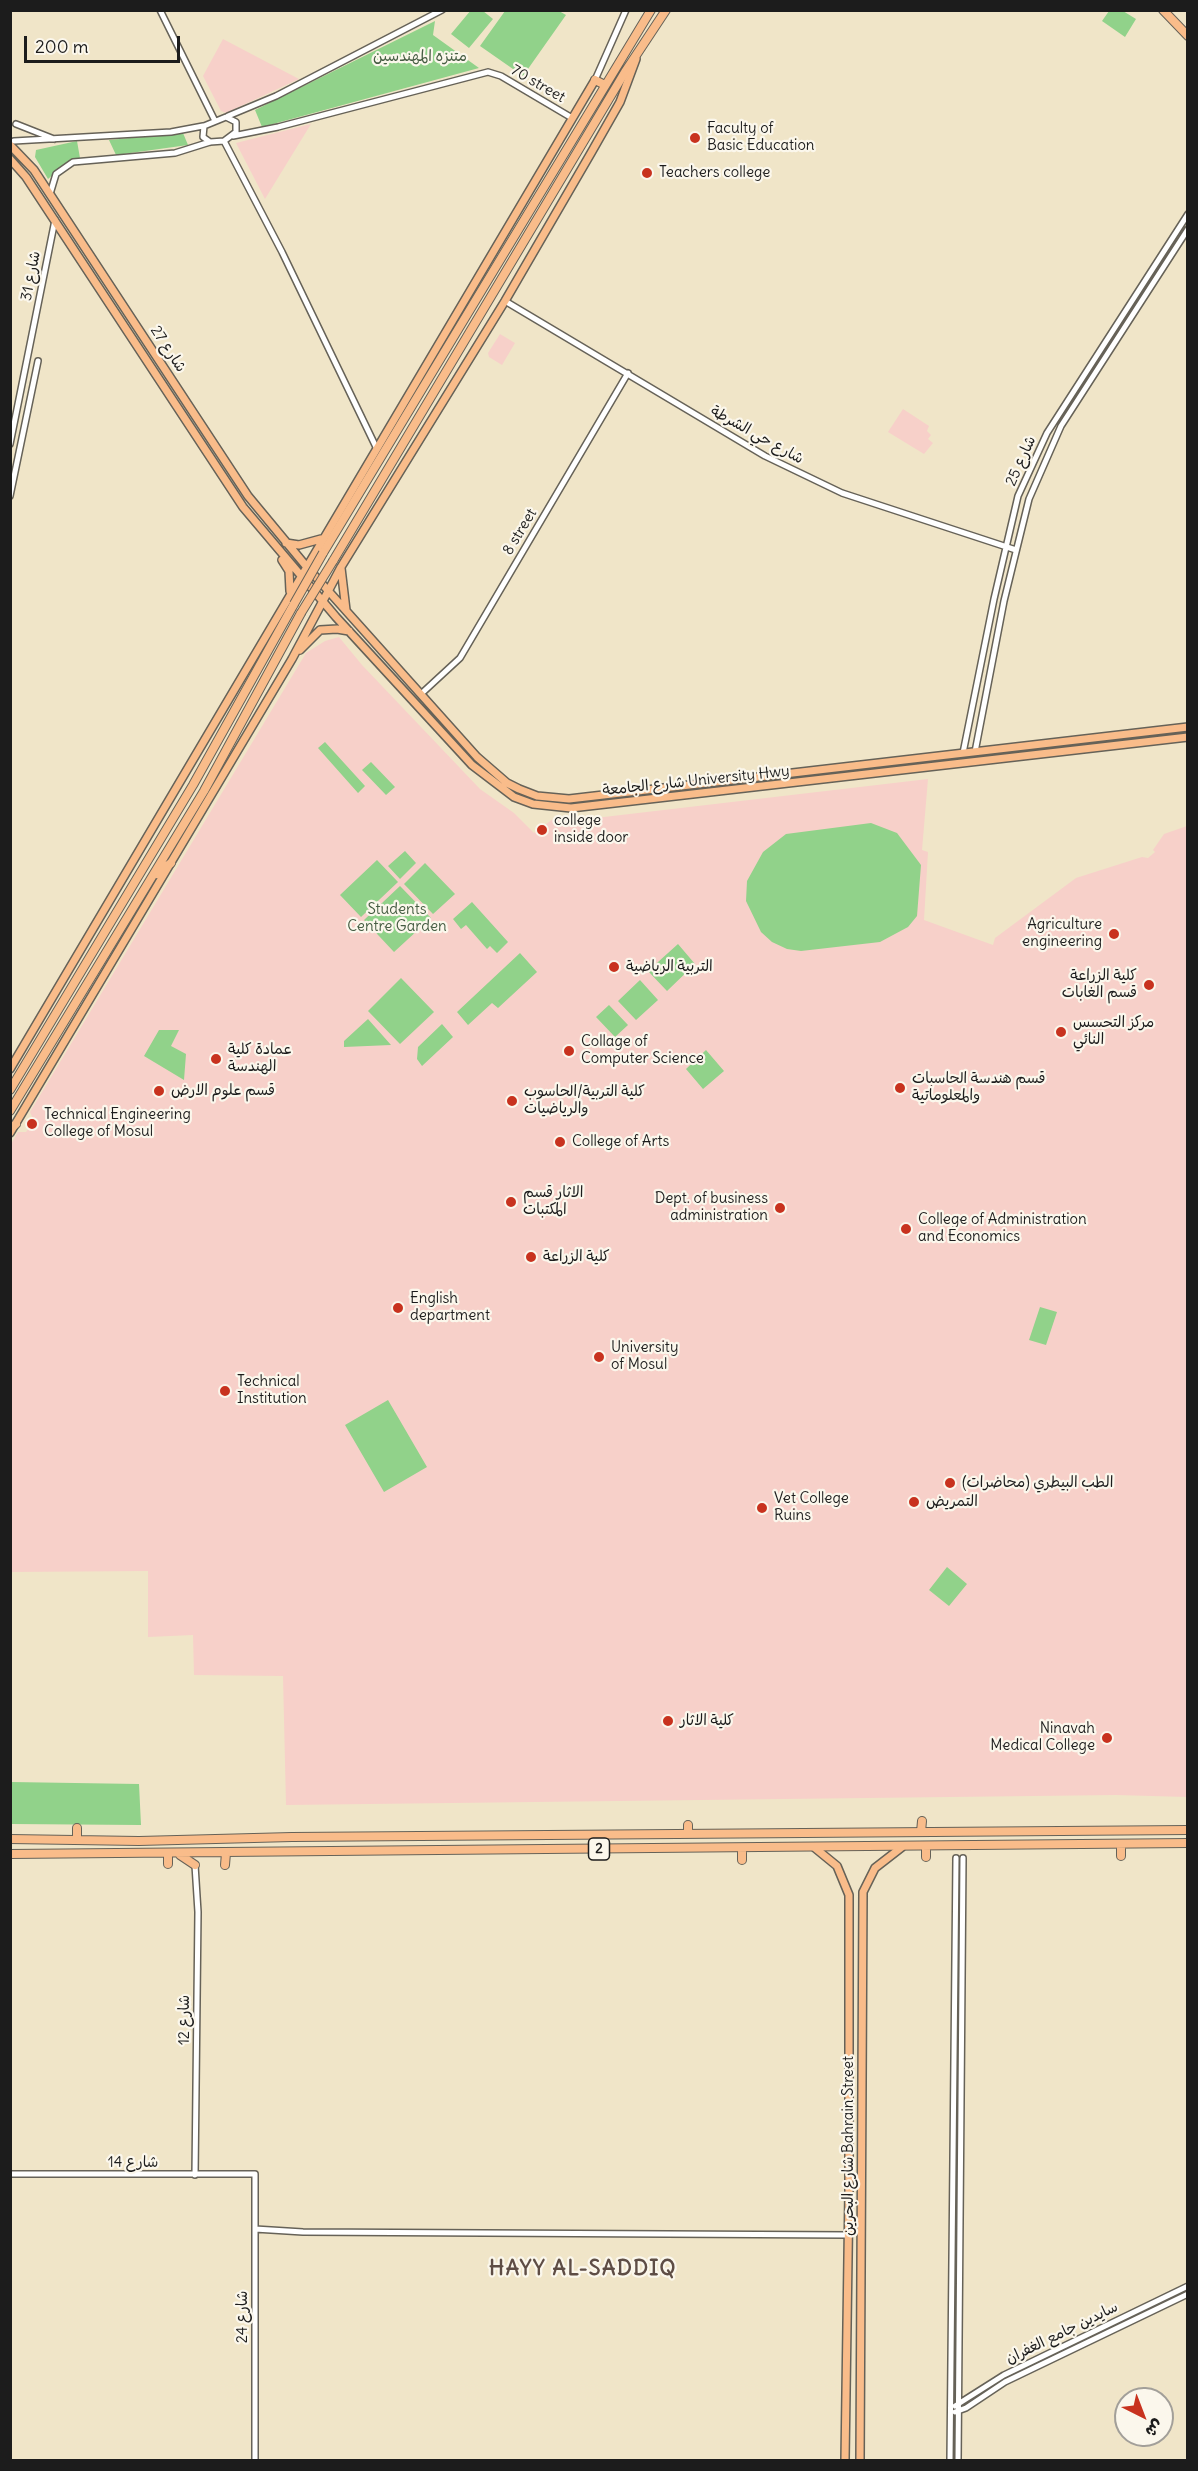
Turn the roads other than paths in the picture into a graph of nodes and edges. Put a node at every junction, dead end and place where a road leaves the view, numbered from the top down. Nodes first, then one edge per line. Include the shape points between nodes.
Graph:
1 (160, 10) edge
2 (442, 10) edge
3 (626, 10) edge
4 (651, 10) edge
5 (666, 10) edge
6 (1163, 10) edge
7 (1188, 36) edge
8 (637, 56) junction
9 (595, 80) junction
10 (605, 86) junction
11 (247, 109) junction
12 (226, 117) junction
13 (572, 118) junction
14 (215, 121) junction
15 (236, 123) junction
16 (16, 124) dead end
17 (204, 126) junction
18 (254, 132) junction
19 (233, 135) junction
20 (56, 140) junction
21 (224, 141) junction
22 (210, 142) junction
23 (12, 143) edge
24 (10, 159) edge
25 (50, 195) junction
26 (1188, 214) edge
27 (55, 220) junction
28 (1188, 228) edge
29 (1141, 286) junction
30 (1148, 290) junction
31 (116, 295) junction
32 (107, 301) junction
33 (505, 301) junction
34 (38, 360) dead end
35 (628, 373) junction
36 (10, 444) edge
37 (376, 447) junction
38 (10, 496) edge
39 (321, 539) junction
40 (270, 540) junction
41 (286, 543) junction
42 (1005, 548) junction
43 (1016, 550) junction
44 (306, 566) junction
45 (341, 567) junction
46 (301, 576) junction
47 (328, 591) junction
48 (291, 601) junction
49 (322, 601) junction
50 (345, 610) junction
51 (349, 632) junction
52 (292, 658) junction
53 (421, 694) junction
54 (1188, 727) edge
55 (1188, 738) edge
56 (975, 752) junction
57 (963, 753) junction
58 (730, 781) junction
59 (731, 791) junction
60 (138, 856) junction
61 (147, 861) junction
62 (171, 863) junction
63 (152, 879) junction
64 (10, 1069) edge
65 (10, 1090) edge
66 (10, 1111) edge
67 (12, 1129) edge
68 (922, 1821) dead end
69 (688, 1825) dead end
70 (292, 1827) dead end
71 (77, 1828) dead end
72 (1188, 1830) edge
73 (921, 1832) junction
74 (688, 1834) junction
75 (571, 1836) junction
76 (292, 1837) junction
77 (10, 1839) edge
78 (77, 1840) junction
79 (1188, 1843) edge
80 (1121, 1844) junction
81 (926, 1846) junction
82 (902, 1847) junction
83 (742, 1848) junction
84 (815, 1848) junction
85 (571, 1849) junction
86 (226, 1852) junction
87 (10, 1854) edge
88 (20, 1854) junction
89 (168, 1854) junction
90 (179, 1854) junction
91 (1121, 1856) dead end
92 (926, 1857) dead end
93 (956, 1857) dead end
94 (963, 1858) dead end
95 (742, 1860) dead end
96 (20, 1864) dead end
97 (168, 1864) dead end
98 (195, 1865) joint
99 (225, 1865) dead end
100 (955, 2054) junction
101 (963, 2054) junction
102 (10, 2174) edge
103 (255, 2174) joint
104 (195, 2175) junction
105 (255, 2229) junction
106 (848, 2235) junction
107 (952, 2239) junction
108 (961, 2240) junction
109 (1188, 2286) edge
110 (1188, 2294) edge
111 (860, 2387) junction
112 (845, 2388) junction
113 (950, 2409) junction
114 (958, 2409) junction
115 (255, 2460) edge
116 (845, 2460) edge
117 (860, 2460) edge
118 (950, 2460) edge
119 (958, 2460) edge

1 - 14 street
2 - 11 street
3 - 9 street
4 - 10 highway
5 - 8 highway
6 - 7 highway
8 - 33 main road via 621,102
8 - 63 highway, bridge via 301,613
9 - 10 highway
9 - 13 main road
10 - 48 highway, bridge
11 - 12 street
11 - 15 street
12 - 14 street
12 - 15 street
13 - 18 street, 70 street via 490,72
13 - 37 main road
14 - 17 street
15 - 18 street
15 - 19 street
16 - 20 street
17 - 20 street
17 - 22 street via 202,134
18 - 19 street
19 - 21 street
20 - 23 street
21 - 22 street
21 - 37 street
22 - 25 street via 175,153 73,162 56,174
23 - 25 main road, شارع 27
24 - 27 main road, شارع 27
25 - 31 main road, شارع 27
26 - 29 street, شارع 25
27 - 32 main road, شارع 27
27 - 36 street, شارع 31
28 - 30 street, شارع 25
29 - 30 street
29 - 42 street, شارع 25 via 1047,433 1018,496
30 - 43 street, شارع 25 via 1053,440 1029,499
31 - 32 main road
31 - 41 main road, شارع 27 via 222,459
32 - 40 main road, شارع 27 via 231,490
33 - 35 street, شارع حي الشرطة
33 - 45 main road
34 - 38 street
35 - 42 street, شارع حي الشرطة via 748,448 831,488
35 - 53 street, 8 street via 460,658
37 - 39 main road
39 - 41 main road via 299,545
39 - 44 main road
40 - 46 main road, شارع 27
40 - 48 main road via 289,571
41 - 44 main road, شارع 27
42 - 43 street, شارع حي الشرطة
42 - 57 street, شارع 25
43 - 56 street, شارع 25
44 - 46 main road
44 - 47 main road, شارع الجامعة University Hwy
45 - 47 main road
45 - 50 main road
46 - 48 main road
46 - 49 main road, شارع الجامعة University Hwy
47 - 49 main road
47 - 50 main road, شارع الجامعة University Hwy
48 - 60 main road
48 - 61 highway
49 - 51 main road, شارع الجامعة University Hwy
49 - 52 main road
50 - 53 main road, شارع الجامعة University Hwy
51 - 52 main road via 337,628 320,630
51 - 59 main road, شارع الجامعة University Hwy via 472,765 514,797 533,804 571,808
52 - 62 main road
53 - 58 main road, شارع الجامعة University Hwy via 491,771 537,796 568,799
54 - 56 main road, شارع الجامعة University Hwy
55 - 59 main road, شارع الجامعة University Hwy
56 - 57 main road, شارع الجامعة University Hwy
57 - 58 main road, شارع الجامعة University Hwy
58 - 59 main road
60 - 61 highway
60 - 64 main road
61 - 65 highway
62 - 63 highway
62 - 67 main road
63 - 66 highway
68 - 73 highway
69 - 74 highway
70 - 76 highway
71 - 78 highway
72 - 73 highway, 2
73 - 74 highway, 2
74 - 75 highway, 2
75 - 76 highway, 2
75 - 85 highway
76 - 78 highway, 2
77 - 78 highway, 2
79 - 80 highway, 2
80 - 81 highway, 2
80 - 91 highway
81 - 82 highway, 2
81 - 92 highway
82 - 84 highway, 2
82 - 111 main road, شارع البحرين Bahrain Street via 875,1868 863,1892
83 - 84 highway, 2
83 - 85 highway, 2
83 - 95 highway
84 - 106 main road, شارع البحرين Bahrain Street via 837,1866 849,1895
85 - 86 highway, 2
86 - 90 highway, 2
86 - 99 highway
87 - 88 highway, 2
88 - 89 highway, 2
88 - 96 highway
89 - 90 highway, 2
89 - 97 highway
90 - 98 highway
93 - 100 street
94 - 101 street
98 - 104 street, شارع 12
100 - 101 street
100 - 107 street
101 - 108 street
102 - 104 street, شارع 14
103 - 104 street, شارع 14
103 - 105 street, شارع 24
105 - 106 street
105 - 115 street, شارع 24
106 - 112 main road, شارع البحرين Bahrain Street
107 - 108 street
107 - 113 street
108 - 114 street
109 - 114 street, سايدين جامع الغفران via 1004,2375
110 - 114 street, سايدين جامع الغفران via 1005,2382
111 - 112 main road
111 - 117 main road, شارع البحرين Bahrain Street
112 - 116 main road, شارع البحرين Bahrain Street
113 - 114 street, سايدين جامع الغفران
113 - 118 street
114 - 119 street

